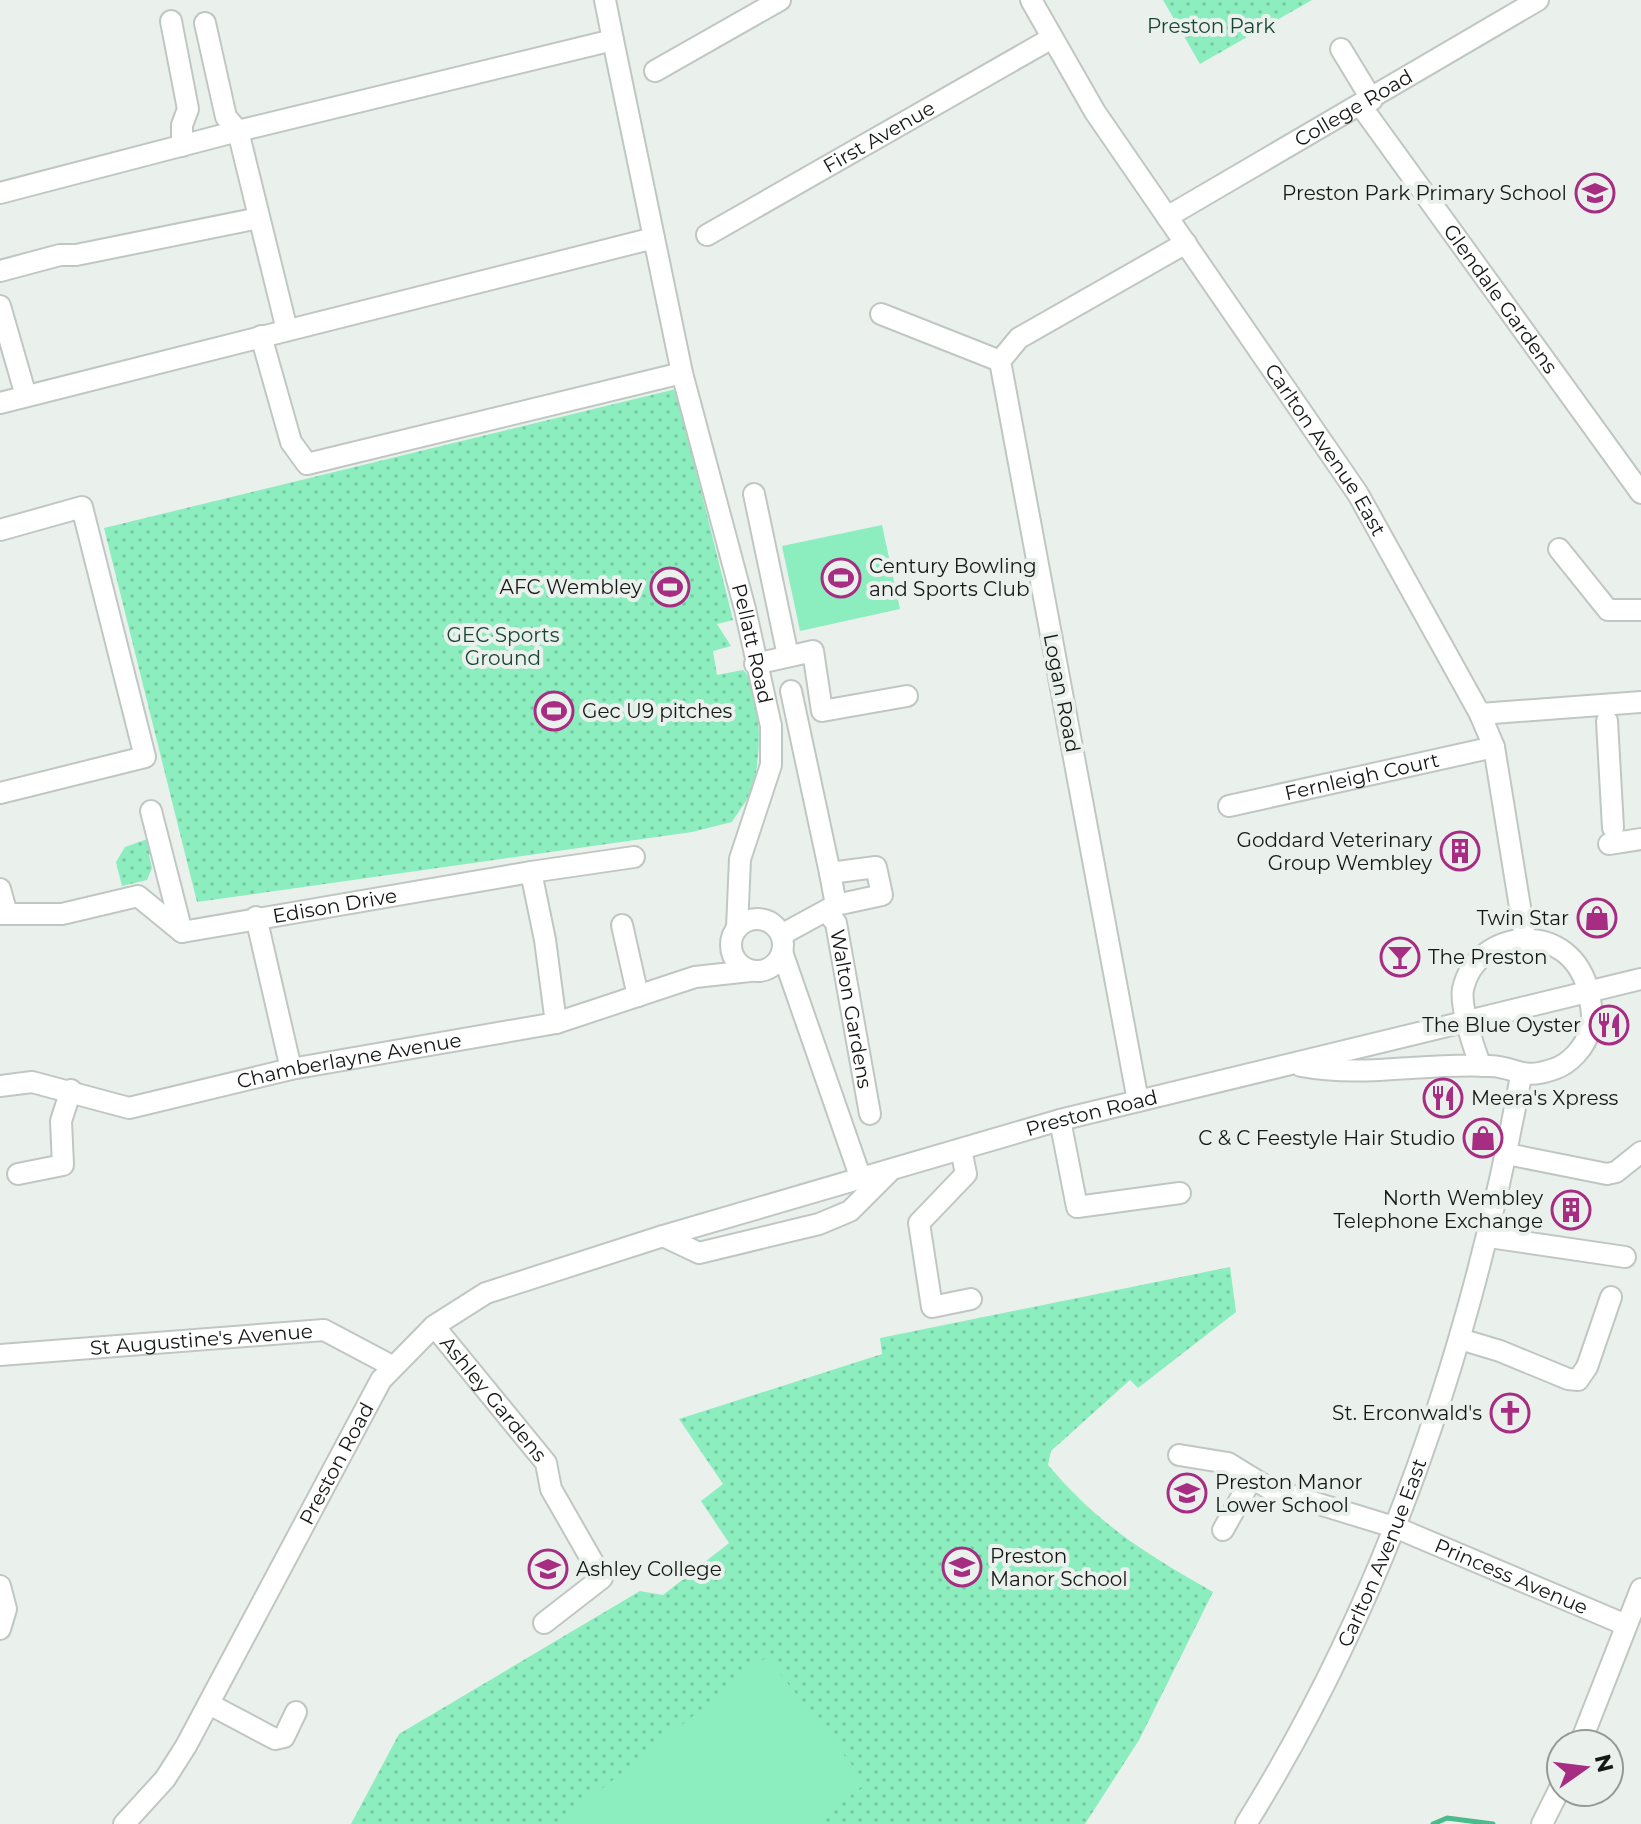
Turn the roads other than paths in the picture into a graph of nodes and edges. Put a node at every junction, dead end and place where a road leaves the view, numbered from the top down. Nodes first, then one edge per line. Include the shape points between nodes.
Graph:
1 (605, 0) edge
2 (780, 0) edge
3 (1031, 0) edge
4 (1538, 0) edge
5 (171, 21) dead end
6 (205, 23) dead end
7 (1052, 38) junction
8 (613, 40) junction
9 (1341, 49) dead end
10 (655, 71) dead end
11 (1366, 103) junction
12 (238, 131) junction
13 (182, 146) junction
14 (0, 193) edge
15 (1167, 217) junction
16 (259, 218) junction
17 (707, 235) dead end
18 (654, 238) junction
19 (1186, 243) junction
20 (0, 271) edge
21 (0, 306) edge
22 (881, 314) dead end
23 (287, 330) junction
24 (261, 336) junction
25 (1000, 361) junction
26 (682, 373) junction
27 (26, 396) junction
28 (0, 403) edge
29 (1641, 493) edge
30 (754, 494) dead end
31 (0, 530) edge
32 (1559, 549) dead end
33 (1641, 610) edge
34 (788, 656) junction
35 (755, 664) junction
36 (791, 691) dead end
37 (907, 696) dead end
38 (1641, 702) edge
39 (1480, 714) junction
40 (1607, 721) dead end
41 (1494, 747) junction
42 (0, 793) edge
43 (1229, 806) dead end
44 (151, 811) dead end
45 (1641, 839) edge
46 (634, 857) dead end
47 (531, 872) junction
48 (830, 873) junction
49 (739, 876) junction
50 (0, 889) edge
51 (832, 909) junction
52 (4, 914) edge
53 (256, 917) junction
54 (764, 920) junction
55 (622, 925) dead end
56 (182, 932) junction
57 (733, 937) junction
58 (1525, 938) junction
59 (781, 944) junction
60 (756, 971) junction
61 (695, 977) junction
62 (1641, 979) edge
63 (1588, 991) junction
64 (796, 994) junction
65 (638, 996) junction
66 (1468, 1022) junction
67 (556, 1023) junction
68 (1293, 1064) junction
69 (1481, 1066) junction
70 (291, 1069) junction
71 (1521, 1076) junction
72 (0, 1086) edge
73 (71, 1090) junction
74 (1138, 1101) junction
75 (870, 1114) dead end
76 (1060, 1120) junction
77 (961, 1149) junction
78 (1641, 1152) edge
79 (1507, 1154) junction
80 (891, 1170) junction
81 (18, 1174) dead end
82 (861, 1179) junction
83 (1180, 1193) dead end
84 (663, 1236) junction
85 (1489, 1237) junction
86 (1625, 1257) dead end
87 (1611, 1297) dead end
88 (971, 1299) dead end
89 (434, 1326) junction
90 (1460, 1339) junction
91 (0, 1355) edge
92 (392, 1366) junction
93 (1179, 1455) dead end
94 (1252, 1478) junction
95 (1397, 1528) junction
96 (1223, 1530) dead end
97 (0, 1586) edge
98 (1641, 1589) edge
99 (544, 1623) dead end
100 (1626, 1625) junction
101 (0, 1629) edge
102 (209, 1704) junction
103 (296, 1712) dead end
104 (1586, 1728) edge
105 (124, 1824) edge
106 (1246, 1824) edge

1 - 8 street, Pellatt Road
2 - 10 street
3 - 7 street, Carlton Avenue East
4 - 11 street, College Road
5 - 13 street via 188,109
6 - 12 street via 226,117
7 - 15 street, Carlton Avenue East
7 - 17 street, First Avenue
8 - 12 street
8 - 18 street, Pellatt Road
9 - 11 street, Glendale Gardens
11 - 15 street, College Road
11 - 29 street, Glendale Gardens
12 - 13 street
12 - 16 street
13 - 14 street
15 - 19 street, Carlton Avenue East
16 - 20 street
16 - 23 street
18 - 23 street
18 - 26 street, Pellatt Road
19 - 25 street via 1019,338
19 - 39 street, Carlton Avenue East via 1358,494
21 - 27 street
22 - 25 street
23 - 24 street
24 - 26 street via 291,442 307,464
24 - 27 street
25 - 74 street, Logan Road
26 - 35 street, Pellatt Road
27 - 28 street
30 - 34 street
31 - 42 street via 82,507 145,757
32 - 33 street via 1608,610
34 - 35 street
34 - 37 street via 813,651 822,711
35 - 49 street, Pellatt Road via 771,726 771,765
36 - 48 street
38 - 39 street
39 - 41 street, Carlton Avenue East
40 - 45 street via 1611,836
41 - 43 street, Fernleigh Court
41 - 58 street, Carlton Avenue East
44 - 56 street
46 - 47 street, Edison Drive
47 - 53 street, Edison Drive
47 - 67 street
48 - 51 street
48 - 51 street via 876,867 882,895
49 - 54 street
49 - 57 street, Pellatt Road
50 - 52 street
51 - 59 street, Walton Gardens
51 - 75 street, Walton Gardens
52 - 56 street via 62,914 138,896
53 - 56 street, Edison Drive
53 - 70 street
54 - 57 street via 750,920
54 - 59 street
55 - 65 street
57 - 60 street via 735,960
57 - 61 street, Chamberlayne Avenue
58 - 63 street via 1567,952
58 - 66 street via 1488,955 1469,975 1463,991
59 - 60 street via 774,965
59 - 64 street
60 - 61 street, Chamberlayne Avenue
60 - 64 street
61 - 65 street, Chamberlayne Avenue
62 - 63 street, Preston Road
63 - 66 street, Preston Road
63 - 71 street via 1592,1026 1581,1048 1565,1065
64 - 82 street
65 - 67 street, Chamberlayne Avenue
66 - 68 street, Preston Road
66 - 69 street
67 - 70 street, Chamberlayne Avenue
68 - 69 street, Preston Road via 1337,1073
68 - 74 street, Preston Road
69 - 71 street
70 - 73 street, Chamberlayne Avenue via 129,1108
71 - 79 street, Carlton Avenue East
72 - 73 street, Chamberlayne Avenue via 32,1082
73 - 81 street via 61,1121 63,1165
74 - 76 street, Preston Road
76 - 77 street, Preston Road
76 - 83 street via 1077,1207
77 - 80 street, Preston Road
77 - 88 street via 966,1174 919,1223 932,1307
78 - 79 street via 1612,1174
79 - 85 street, Carlton Avenue East
80 - 82 street, Preston Road
80 - 84 street, Preston Road via 850,1211 819,1224 699,1253
82 - 84 street, Preston Road
84 - 89 street, Preston Road via 486,1293
85 - 86 street
85 - 90 street, Carlton Avenue East
87 - 90 street via 1578,1380
89 - 92 street, Preston Road
89 - 99 street, Ashley Gardens via 546,1463 551,1489 602,1578
90 - 95 street, Carlton Avenue East
91 - 92 street, St Augustine's Avenue via 324,1330
92 - 102 street, Preston Road
93 - 94 street, Princess Avenue via 1228,1463
94 - 95 street, Princess Avenue via 1270,1489
94 - 96 street
95 - 100 street, Princess Avenue
95 - 106 street, Carlton Avenue East via 1293,1748
97 - 101 street via 6,1609
98 - 100 street
100 - 104 street
102 - 103 street via 275,1739 284,1737
102 - 105 street, Preston Road via 165,1779

